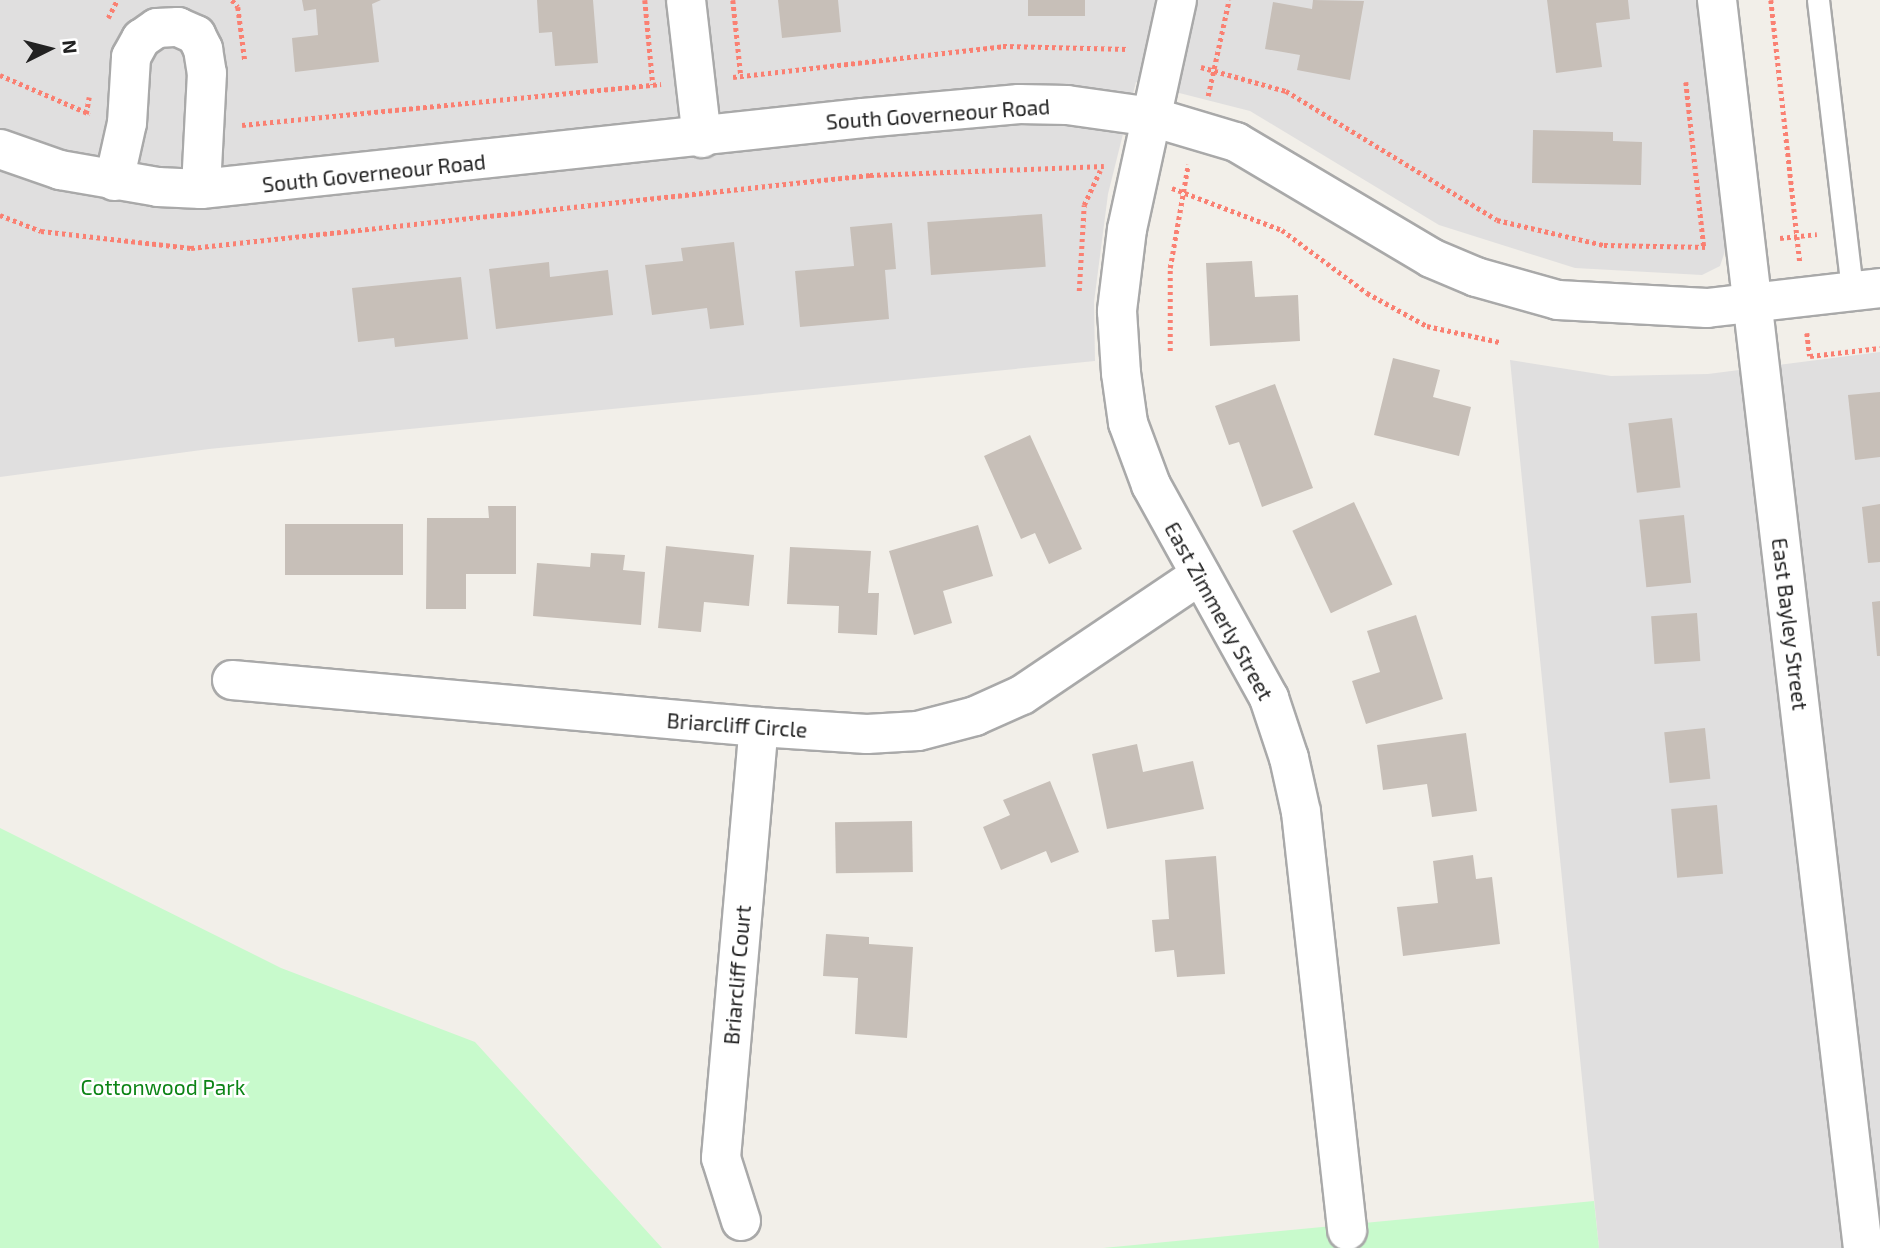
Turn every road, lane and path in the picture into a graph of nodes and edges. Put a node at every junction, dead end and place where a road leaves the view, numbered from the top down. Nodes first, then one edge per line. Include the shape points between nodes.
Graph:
1 (645, 0) edge
2 (686, 0) edge
3 (733, 0) edge
4 (1177, 0) edge
5 (1229, 0) edge
6 (1717, 0) edge
7 (1771, 0) edge
8 (1818, 0) edge
9 (1685, 69) dead end
10 (741, 76) dead end
11 (653, 85) dead end
12 (1152, 117) junction
13 (1199, 129) junction
14 (702, 138) junction
15 (0, 149) edge
16 (1137, 177) junction
17 (114, 181) junction
18 (201, 189) junction
19 (1180, 191) junction
20 (0, 215) edge
21 (1704, 248) dead end
22 (1866, 289) edge
23 (1804, 297) junction
24 (1750, 304) junction
25 (1499, 342) dead end
26 (1880, 348) edge
27 (1170, 351) dead end
28 (1200, 575) junction
29 (232, 680) dead end
30 (759, 727) junction
31 (741, 1221) dead end
32 (1347, 1230) dead end
33 (1863, 1248) edge

1 - 11 path
2 - 14 street
3 - 10 path
4 - 12 street, East Zimmerly Street
5 - 13 path via 1220,57
6 - 24 street, East Bayley Street
7 - 23 path
8 - 22 lane
9 - 21 path
12 - 13 street, South Governeour Road
12 - 14 street, South Governeour Road via 1114,109 1019,104
12 - 16 street, East Zimmerly Street
13 - 19 path
13 - 24 street, South Governeour Road via 1268,158 1378,230 1476,277 1558,300 1609,306
14 - 18 street, South Governeour Road
15 - 17 street, South Governeour Road via 60,170
16 - 19 path
16 - 20 path via 1102,166 870,175 191,248 41,231
16 - 28 street, East Zimmerly Street via 1117,311 1128,423 1151,485
17 - 18 street, South Governeour Road
17 - 18 street via 127,123 131,57 141,39 157,28 178,27 195,35 204,49 207,73
19 - 25 path via 1282,230 1367,293 1427,326
19 - 27 path via 1170,268
22 - 23 street, South Governeour Road
23 - 24 street, South Governeour Road
23 - 26 path via 1810,356
24 - 33 street, East Bayley Street
28 - 30 street, Briarcliff Circle via 1077,662 975,716 918,731 867,734
28 - 32 street, East Zimmerly Street via 1269,698 1289,758 1301,812
29 - 30 street, Briarcliff Circle
30 - 31 street, Briarcliff Court via 720,1158

